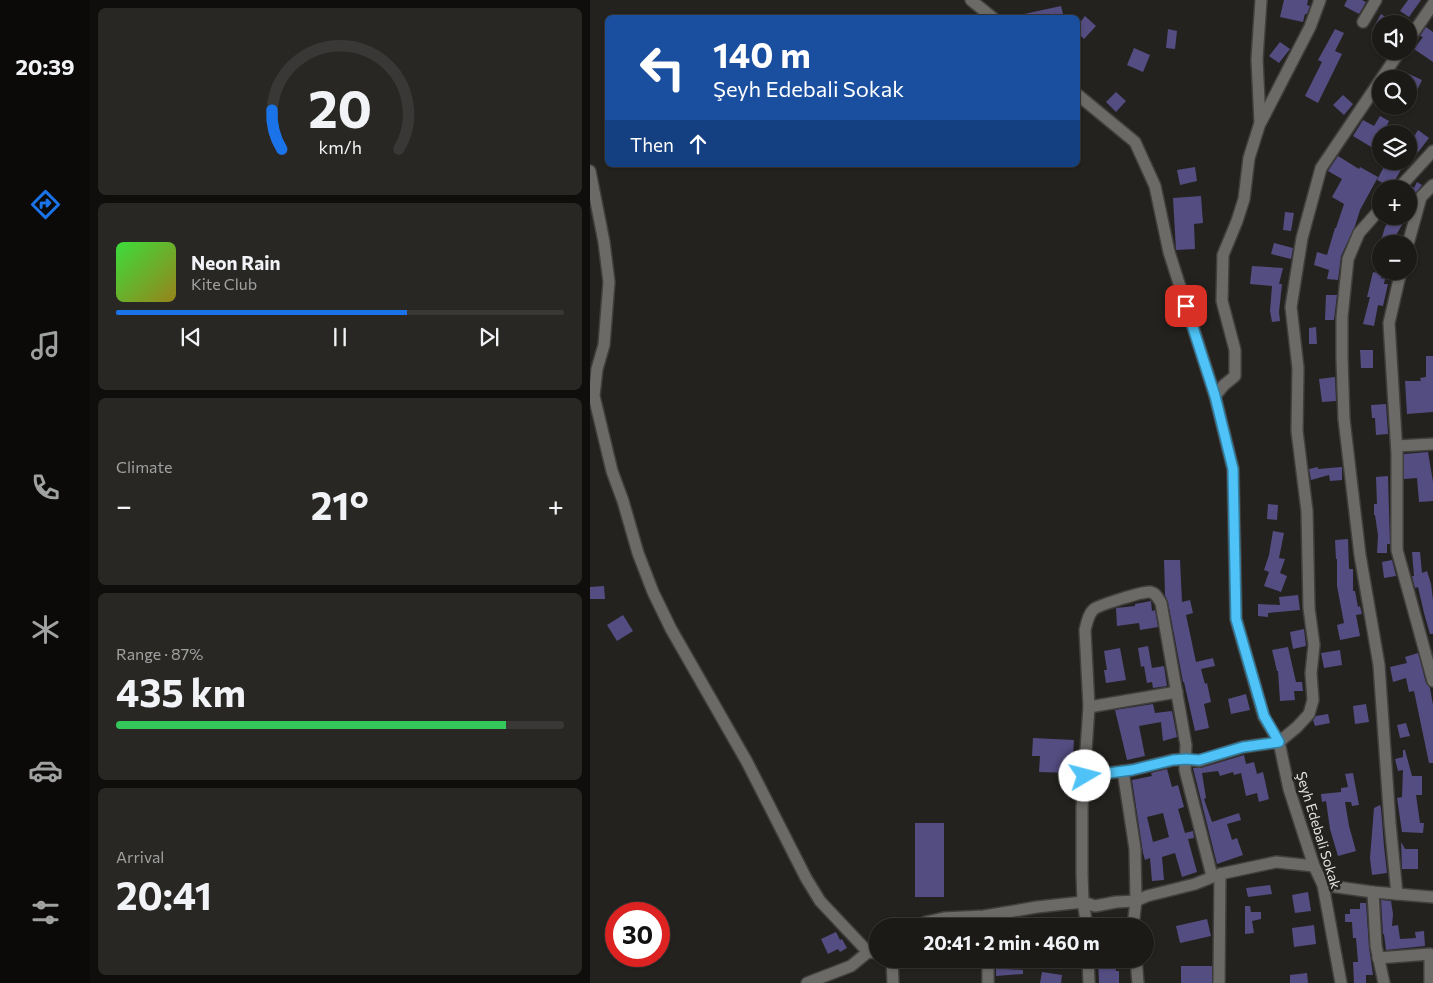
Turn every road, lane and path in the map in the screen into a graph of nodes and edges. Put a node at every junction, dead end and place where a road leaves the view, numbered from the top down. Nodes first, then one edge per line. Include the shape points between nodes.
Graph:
1 (971, 0) edge
2 (1260, 0) edge
3 (1320, 0) edge
4 (1376, 0) edge
5 (1433, 4) edge
6 (989, 15) edge
7 (1363, 22) dead end
8 (1417, 27) edge
9 (1394, 60) edge
10 (1080, 97) edge
11 (1260, 123) junction
12 (1433, 151) edge
13 (590, 171) edge
14 (1406, 180) edge
15 (1433, 185) edge
16 (1372, 218) edge
17 (1410, 235) edge
18 (1399, 280) edge
19 (1215, 396) junction
20 (1433, 444) edge
21 (1397, 446) junction
22 (1433, 681) edge
23 (1176, 692) junction
24 (1089, 707) junction
25 (1279, 742) junction
26 (1186, 759) junction
27 (1123, 771) junction
28 (1085, 776) junction
29 (1314, 866) junction
30 (1216, 875) junction
31 (1322, 885) junction
32 (1373, 892) junction
33 (1397, 894) junction
34 (1433, 897) edge
35 (1136, 901) junction
36 (1082, 902) junction
37 (996, 918) edge
38 (1085, 918) edge
39 (1134, 918) edge
40 (869, 948) edge
41 (869, 955) edge
42 (1378, 958) junction
43 (892, 968) edge
44 (988, 968) edge
45 (1088, 968) edge
46 (1137, 968) edge
47 (807, 983) edge
48 (893, 983) edge
49 (988, 983) edge
50 (1089, 983) edge
51 (1138, 983) edge
52 (1219, 983) edge
53 (1341, 983) edge
54 (1384, 983) edge
55 (1430, 983) edge

1 - 6 street
2 - 11 street via 1257,59
3 - 11 street via 1310,27
4 - 7 street
5 - 8 street
9 - 25 street via 1321,168 1302,238 1291,307 1298,368 1297,430 1307,511 1309,608 1314,645 1313,700 1309,714
10 - 19 street, Şeyh Edebali Sokak via 1135,142 1155,186 1169,252
11 - 19 street via 1249,158 1238,221 1223,255 1222,301 1235,350 1235,376
12 - 14 street
13 - 40 street via 609,282 604,345 594,396 612,471 638,553 671,629 747,762 806,878 820,901
15 - 17 street via 1421,197
16 - 33 street via 1359,233 1348,259 1342,317 1344,419 1360,555 1379,665
18 - 21 street via 1389,323
19 - 25 street, Şeyh Edebali Sokak via 1233,469 1236,619 1264,716
20 - 21 street
21 - 22 street via 1397,550
23 - 24 street
23 - 24 street via 1161,602 1150,592 1103,604 1088,618
23 - 26 street
24 - 28 street
25 - 26 street via 1243,747 1199,760
25 - 29 street, Şeyh Edebali Sokak via 1289,789
26 - 27 street
26 - 30 street via 1185,770
27 - 28 street
27 - 35 street via 1136,849
28 - 36 street
29 - 30 street via 1276,862
29 - 31 street, Şeyh Edebali Sokak
30 - 35 street
30 - 52 street
31 - 32 street
31 - 53 street, Şeyh Edebali Sokak
32 - 33 street
32 - 42 street
33 - 34 street
35 - 36 street via 1095,906
35 - 39 street
36 - 37 street via 1037,907
36 - 38 street
41 - 47 street via 851,966
42 - 54 street
42 - 55 street via 1430,954
43 - 48 street
44 - 49 street
45 - 50 street
46 - 51 street

